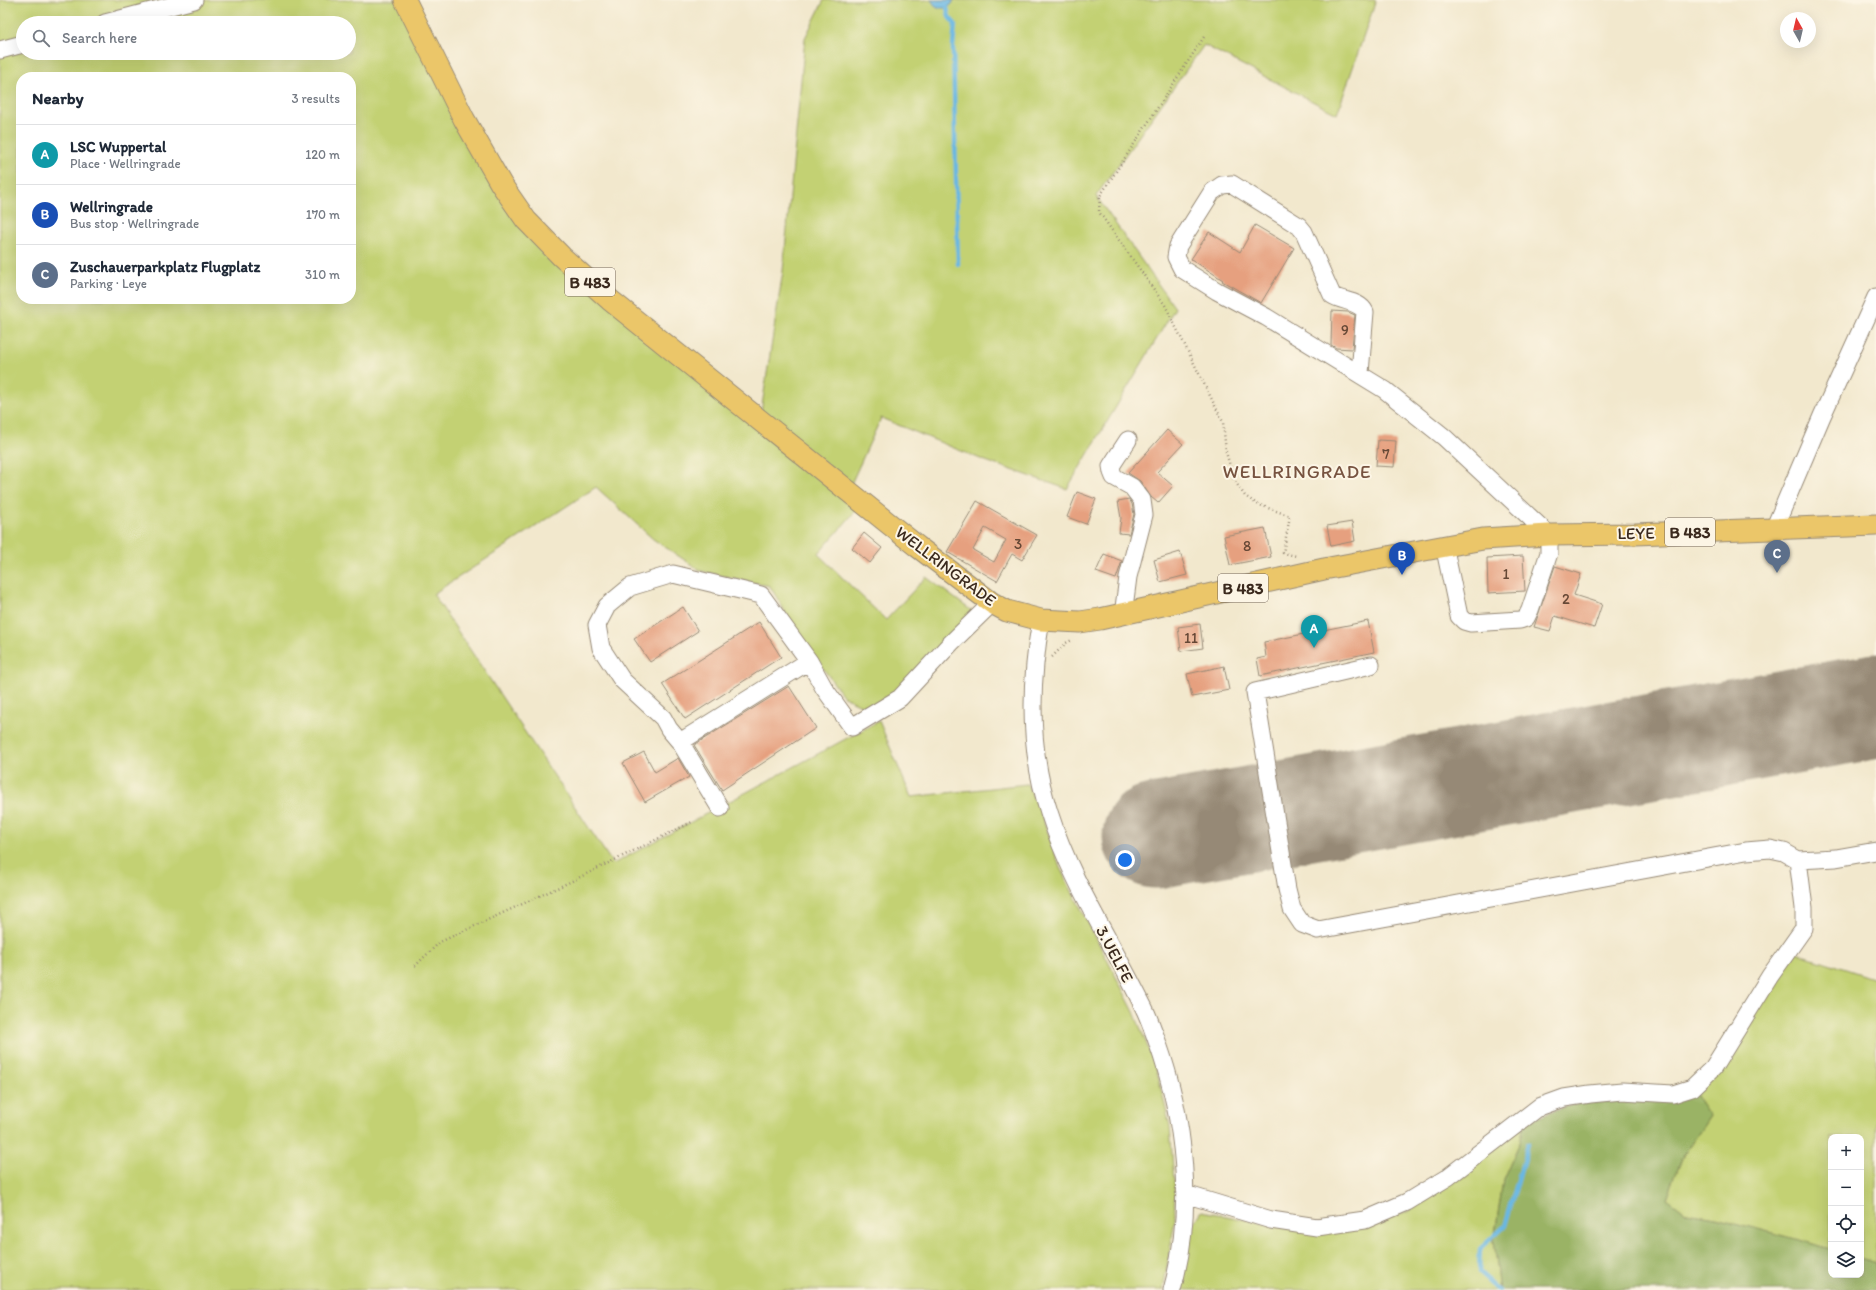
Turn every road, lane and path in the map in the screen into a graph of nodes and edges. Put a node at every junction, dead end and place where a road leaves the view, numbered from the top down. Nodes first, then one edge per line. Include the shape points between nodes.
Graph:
1 (194, 0) edge
2 (404, 0) edge
3 (132, 16) edge
4 (1204, 38) dead end
5 (16, 46) edge
6 (0, 50) edge
7 (1876, 297) edge
8 (1360, 373) junction
9 (1128, 440) dead end
10 (1876, 525) edge
11 (1774, 529) junction
12 (1549, 534) junction
13 (1444, 545) junction
14 (1302, 557) dead end
15 (992, 603) junction
16 (1124, 615) junction
17 (1041, 620) junction
18 (808, 661) junction
19 (1370, 665) dead end
20 (680, 742) junction
21 (720, 808) dead end
22 (692, 822) dead end
23 (1876, 851) edge
24 (1798, 860) junction
25 (415, 966) dead end
26 (1185, 1194) junction
27 (1172, 1290) edge

1 - 3 street
2 - 15 main road, WELLRINGRADE / B 483 via 464,119 501,184 526,220 562,258 610,300 855,497
4 - 14 path via 1100,196 1099,212 1165,305 1223,422 1226,452 1234,480 1245,496 1257,504 1290,516 1282,553
5 - 6 street
7 - 11 street
8 - 8 street via 1365,312 1357,304 1338,300 1332,295 1304,232 1299,226 1232,184 1222,185 1212,192 1178,246 1176,257 1182,269 1217,292 1266,317
8 - 12 street via 1444,437
9 - 16 street via 1111,466 1112,472 1114,477 1132,487 1142,500 1144,515 1128,577
10 - 11 main road, LEYE / B 483
11 - 12 main road, LEYE / B 483
12 - 13 main road, LEYE / B 483
12 - 13 street via 1550,553 1533,603 1526,618 1520,620 1471,623 1464,621 1459,616
13 - 16 main road, WELLRINGRADE / B 483 via 1324,569
15 - 17 main road, WELLRINGRADE / B 483 via 1008,611
15 - 18 street via 900,698 852,727
16 - 17 main road, WELLRINGRADE / B 483 via 1080,622
17 - 26 street, 3.UELFE via 1033,685 1034,722 1037,760 1048,811 1068,864 1145,1009 1167,1070 1182,1144
18 - 20 street
18 - 20 street via 761,595 673,574 630,587 606,606 597,625 601,648 622,680 663,718
19 - 24 street via 1255,692 1286,888 1292,909 1302,924 1318,930 1746,851 1770,848
20 - 21 street
22 - 25 path via 440,942
23 - 24 street via 1836,858
24 - 26 street via 1804,928 1770,976 1713,1068 1692,1088 1674,1094 1622,1091 1590,1094 1564,1098 1539,1107 1448,1177 1407,1202 1365,1220 1317,1227 1271,1220
26 - 27 street, 3.UELFE via 1176,1278

